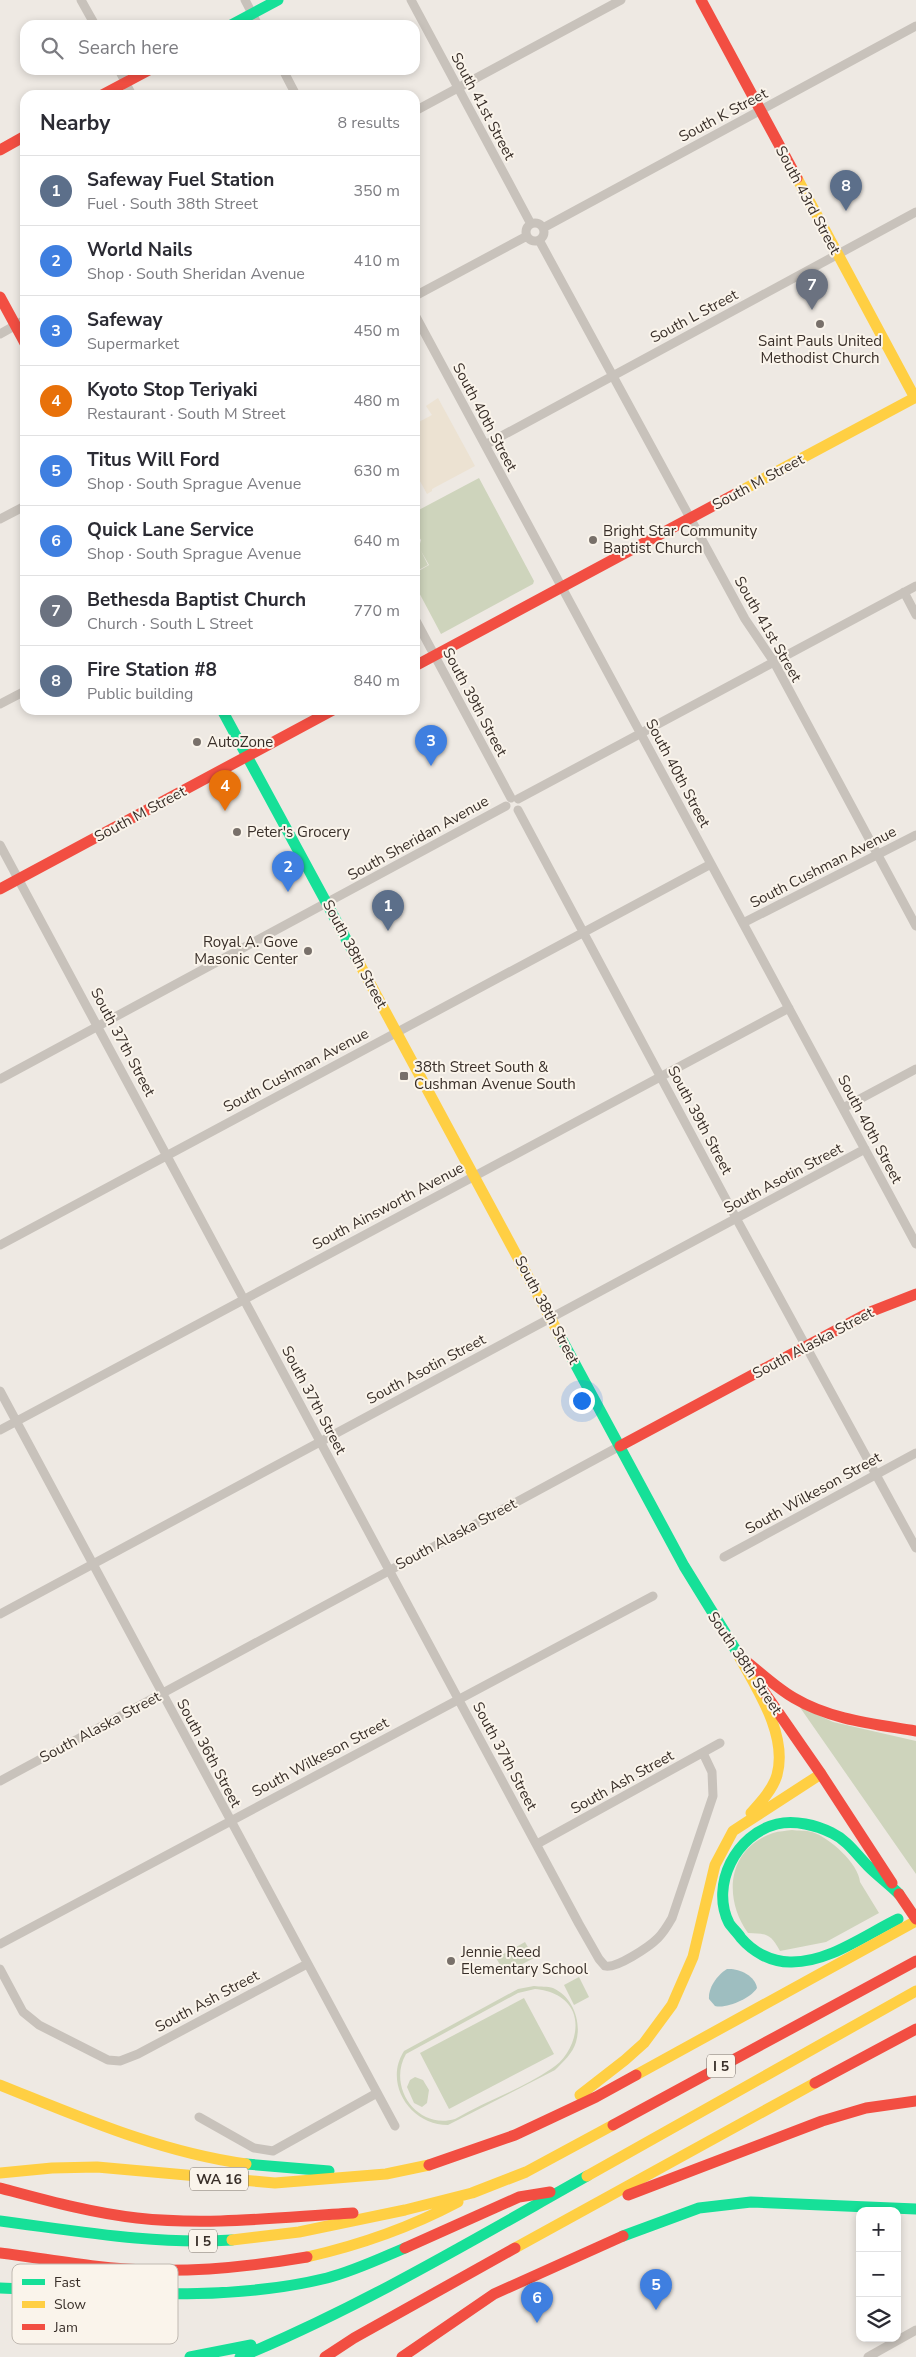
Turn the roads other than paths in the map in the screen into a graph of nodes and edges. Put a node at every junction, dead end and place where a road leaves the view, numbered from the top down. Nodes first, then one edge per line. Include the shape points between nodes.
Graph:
1 (81, 0) edge
2 (245, 0) edge
3 (278, 0) edge
4 (411, 0) edge
5 (621, 0) edge
6 (701, 0) edge
7 (252, 14) junction
8 (92, 20) edge
9 (241, 20) edge
10 (255, 20) edge
11 (916, 26) edge
12 (121, 75) edge
13 (140, 75) edge
14 (286, 75) edge
15 (125, 83) junction
16 (458, 88) junction
17 (112, 90) edge
18 (129, 90) edge
19 (293, 90) edge
20 (420, 108) edge
21 (760, 110) junction
22 (20, 139) edge
23 (0, 150) edge
24 (916, 212) edge
25 (531, 224) junction
26 (543, 228) junction
27 (527, 236) junction
28 (539, 240) junction
29 (838, 254) junction
30 (420, 293) edge
31 (0, 297) edge
32 (20, 323) edge
33 (420, 324) edge
34 (0, 334) edge
35 (613, 376) junction
36 (916, 398) edge
37 (485, 445) junction
38 (20, 509) edge
39 (0, 519) edge
40 (690, 519) junction
41 (916, 586) edge
42 (562, 588) junction
43 (904, 592) junction
44 (916, 615) edge
45 (420, 628) edge
46 (434, 655) junction
47 (774, 662) junction
48 (420, 663) edge
49 (20, 694) edge
50 (0, 704) edge
51 (225, 715) edge
52 (324, 715) edge
53 (641, 735) junction
54 (248, 756) junction
55 (515, 798) junction
56 (506, 806) junction
57 (518, 810) junction
58 (916, 835) edge
59 (0, 845) edge
60 (878, 854) junction
61 (711, 864) junction
62 (19, 879) junction
63 (0, 889) edge
64 (327, 903) junction
65 (743, 923) junction
66 (916, 926) edge
67 (583, 932) junction
68 (789, 1008) junction
69 (98, 1027) junction
70 (397, 1032) junction
71 (916, 1069) edge
72 (661, 1076) junction
73 (0, 1079) edge
74 (843, 1108) junction
75 (865, 1149) junction
76 (168, 1154) junction
77 (475, 1176) junction
78 (736, 1218) junction
79 (916, 1244) edge
80 (0, 1245) edge
81 (916, 1294) edge
82 (244, 1298) junction
83 (552, 1318) junction
84 (806, 1346) junction
85 (0, 1391) edge
86 (16, 1421) junction
87 (0, 1430) edge
88 (320, 1442) junction
89 (620, 1446) junction
90 (916, 1453) edge
91 (876, 1474) junction
92 (916, 1548) edge
93 (724, 1558) dead end
94 (92, 1564) junction
95 (390, 1571) junction
96 (653, 1596) dead end
97 (0, 1614) edge
98 (739, 1656) junction
99 (162, 1694) junction
100 (459, 1699) junction
101 (916, 1732) edge
102 (720, 1743) dead end
103 (703, 1753) junction
104 (821, 1774) junction
105 (0, 1782) edge
106 (230, 1820) junction
107 (733, 1831) junction
108 (536, 1844) junction
109 (899, 1894) junction
110 (916, 1911) edge
111 (916, 1920) edge
112 (0, 1944) edge
113 (916, 1961) edge
114 (307, 1964) junction
115 (0, 1969) edge
116 (916, 1991) edge
117 (916, 2029) edge
118 (0, 2086) edge
119 (377, 2093) junction
120 (916, 2101) edge
121 (199, 2117) dead end
122 (548, 2120) junction
123 (395, 2126) dead end
124 (0, 2172) edge
125 (386, 2174) junction
126 (0, 2188) edge
127 (561, 2190) junction
128 (472, 2193) junction
129 (916, 2209) edge
130 (405, 2210) junction
131 (0, 2221) edge
132 (515, 2248) junction
133 (0, 2254) edge
134 (92, 2264) edge
135 (178, 2269) edge
136 (178, 2293) edge
137 (916, 2330) edge
138 (291, 2336) junction
139 (354, 2338) junction
140 (190, 2357) edge
141 (240, 2357) edge
142 (315, 2357) edge
143 (325, 2357) edge
144 (402, 2357) edge
145 (868, 2357) edge

1 - 8 street
2 - 7 street
3 - 7 main road
4 - 16 street, South 41st Street
5 - 16 street
6 - 21 main road, South 43rd Street
7 - 9 main road
7 - 10 street
11 - 21 street, South K Street
12 - 15 street
13 - 15 main road
14 - 19 street
15 - 17 main road
15 - 18 street
16 - 20 street
16 - 25 street, South 41st Street
21 - 26 street, South K Street
21 - 29 main road, South 43rd Street
22 - 23 main road
24 - 29 street, South L Street
25 - 26 street via 536,223
25 - 27 street via 527,228
26 - 28 street via 544,234
27 - 28 street via 534,241
27 - 30 street
28 - 35 street, South 41st Street
29 - 35 street, South L Street
29 - 36 main road, South 43rd Street
31 - 32 main road
32 - 34 street
33 - 37 street, South 40th Street
35 - 37 street, South L Street
35 - 40 street, South 41st Street
36 - 40 main road, South M Street
37 - 42 street, South 40th Street
38 - 39 street
40 - 42 main road, South M Street
40 - 47 street, South 41st Street via 748,625
41 - 43 street
42 - 46 main road, South M Street
42 - 53 street, South 40th Street
43 - 44 street
43 - 47 street
45 - 46 street, South 39th Street
46 - 48 main road, South M Street
46 - 55 street, South 39th Street
47 - 53 street
47 - 60 street, South 41st Street
49 - 50 street
51 - 54 main road, South 38th Street
52 - 54 main road, South M Street
53 - 55 street
53 - 61 street, South 40th Street
54 - 62 main road, South M Street
54 - 64 main road, South 38th Street
55 - 56 street via 508,800
55 - 57 street via 520,803
56 - 57 street via 512,812
56 - 64 street, South Sheridan Avenue
57 - 67 street, South 39th Street
58 - 60 street, South Cushman Avenue
59 - 62 street, South 37th Street
60 - 65 street, South Cushman Avenue
60 - 66 street, South 41st Street
61 - 65 street, South 40th Street
61 - 67 street, South Cushman Avenue
62 - 63 main road, South M Street
62 - 69 street, South 37th Street
64 - 69 street, South Sheridan Avenue
64 - 70 main road, South 38th Street
65 - 68 street, South 40th Street
67 - 70 street, South Cushman Avenue
67 - 72 street, South 39th Street
68 - 72 street, South Ainsworth Avenue
68 - 74 street, South 40th Street
69 - 73 street, South Sheridan Avenue
69 - 76 street, South 37th Street
70 - 76 street, South Cushman Avenue
70 - 77 main road, South 38th Street
71 - 74 street
72 - 77 street, South Ainsworth Avenue
72 - 78 street, South 39th Street
74 - 75 street, South 40th Street
75 - 78 street, South Asotin Street
75 - 79 street, South 40th Street
76 - 80 street, South Cushman Avenue
76 - 82 street, South 37th Street
77 - 82 street, South Ainsworth Avenue
77 - 83 main road, South 38th Street
78 - 83 street, South Asotin Street
78 - 84 street, South 39th Street
81 - 84 main road, South Alaska Street via 875,1310
82 - 86 street, South Ainsworth Avenue
82 - 88 street, South 37th Street
83 - 88 street, South Asotin Street
83 - 89 main road, South 38th Street
84 - 89 main road, South Alaska Street
84 - 91 street, South 39th Street
85 - 86 street, South 36th Street
86 - 87 street, South Ainsworth Avenue
86 - 94 street, South 36th Street
88 - 94 street, South Asotin Street
88 - 95 street, South 37th Street
89 - 95 street, South Alaska Street
89 - 98 main road, South 38th Street via 705,1603
90 - 91 street, South Wilkeson Street
91 - 92 street, South 39th Street
91 - 93 street, South Wilkeson Street
94 - 97 street, South Asotin Street
94 - 99 street, South 36th Street
95 - 99 street, South Alaska Street
95 - 100 street, South 37th Street
96 - 100 street, South Wilkeson Street
98 - 101 main road via 789,1695 819,1710
98 - 104 main road, South 38th Street
98 - 107 main road via 766,1708 778,1763 777,1774 764,1796
99 - 105 street, South Alaska Street
99 - 106 street, South 36th Street
100 - 106 street, South Wilkeson Street
100 - 108 street, South 37th Street
102 - 103 street, South Ash Street
103 - 108 street, South Ash Street
103 - 108 street, South 37th Street via 712,1772 713,1796 672,1918 662,1934 616,1964 605,1966 599,1959
104 - 107 main road
104 - 109 main road, South 38th Street
106 - 112 street, South Wilkeson Street
106 - 114 street, South 36th Street
107 - 122 main road via 716,1860 692,1959 662,2023 621,2066
109 - 110 main road via 841,1839 801,1822 770,1825 751,1836 735,1852 723,1880 725,1911 733,1929 753,1950 781,1962 821,1957
109 - 111 main road, South 38th Street, bridge
111 - 122 main road via 596,2097
113 - 128 main road, I 5 via 526,2172
114 - 115 street, South Ash Street via 120,2061 102,2058 30,2019 19,2006
114 - 119 street, South 36th Street
116 - 127 main road, I 5
117 - 132 main road
118 - 125 main road via 186,2153 275,2167
119 - 121 street via 273,2151 254,2148
119 - 123 street, South 36th Street
120 - 132 main road via 866,2108 822,2121 632,2193
122 - 125 main road via 483,2148
124 - 125 main road, WA 16 via 97,2167 275,2182
126 - 130 main road via 109,2214 194,2222
127 - 136 main road via 519,2197 362,2267 317,2279 247,2290
127 - 138 main road, I 5 via 401,2281
128 - 130 main road, I 5
128 - 135 main road via 436,2215 376,2238 324,2253 277,2262
129 - 144 main road via 752,2202 699,2208 632,2232 494,2294
130 - 131 main road, I 5 via 299,2232 198,2242 132,2238
132 - 139 main road
133 - 134 main road
137 - 145 street
138 - 140 main road, I 5
138 - 141 main road
139 - 142 main road
139 - 143 main road

